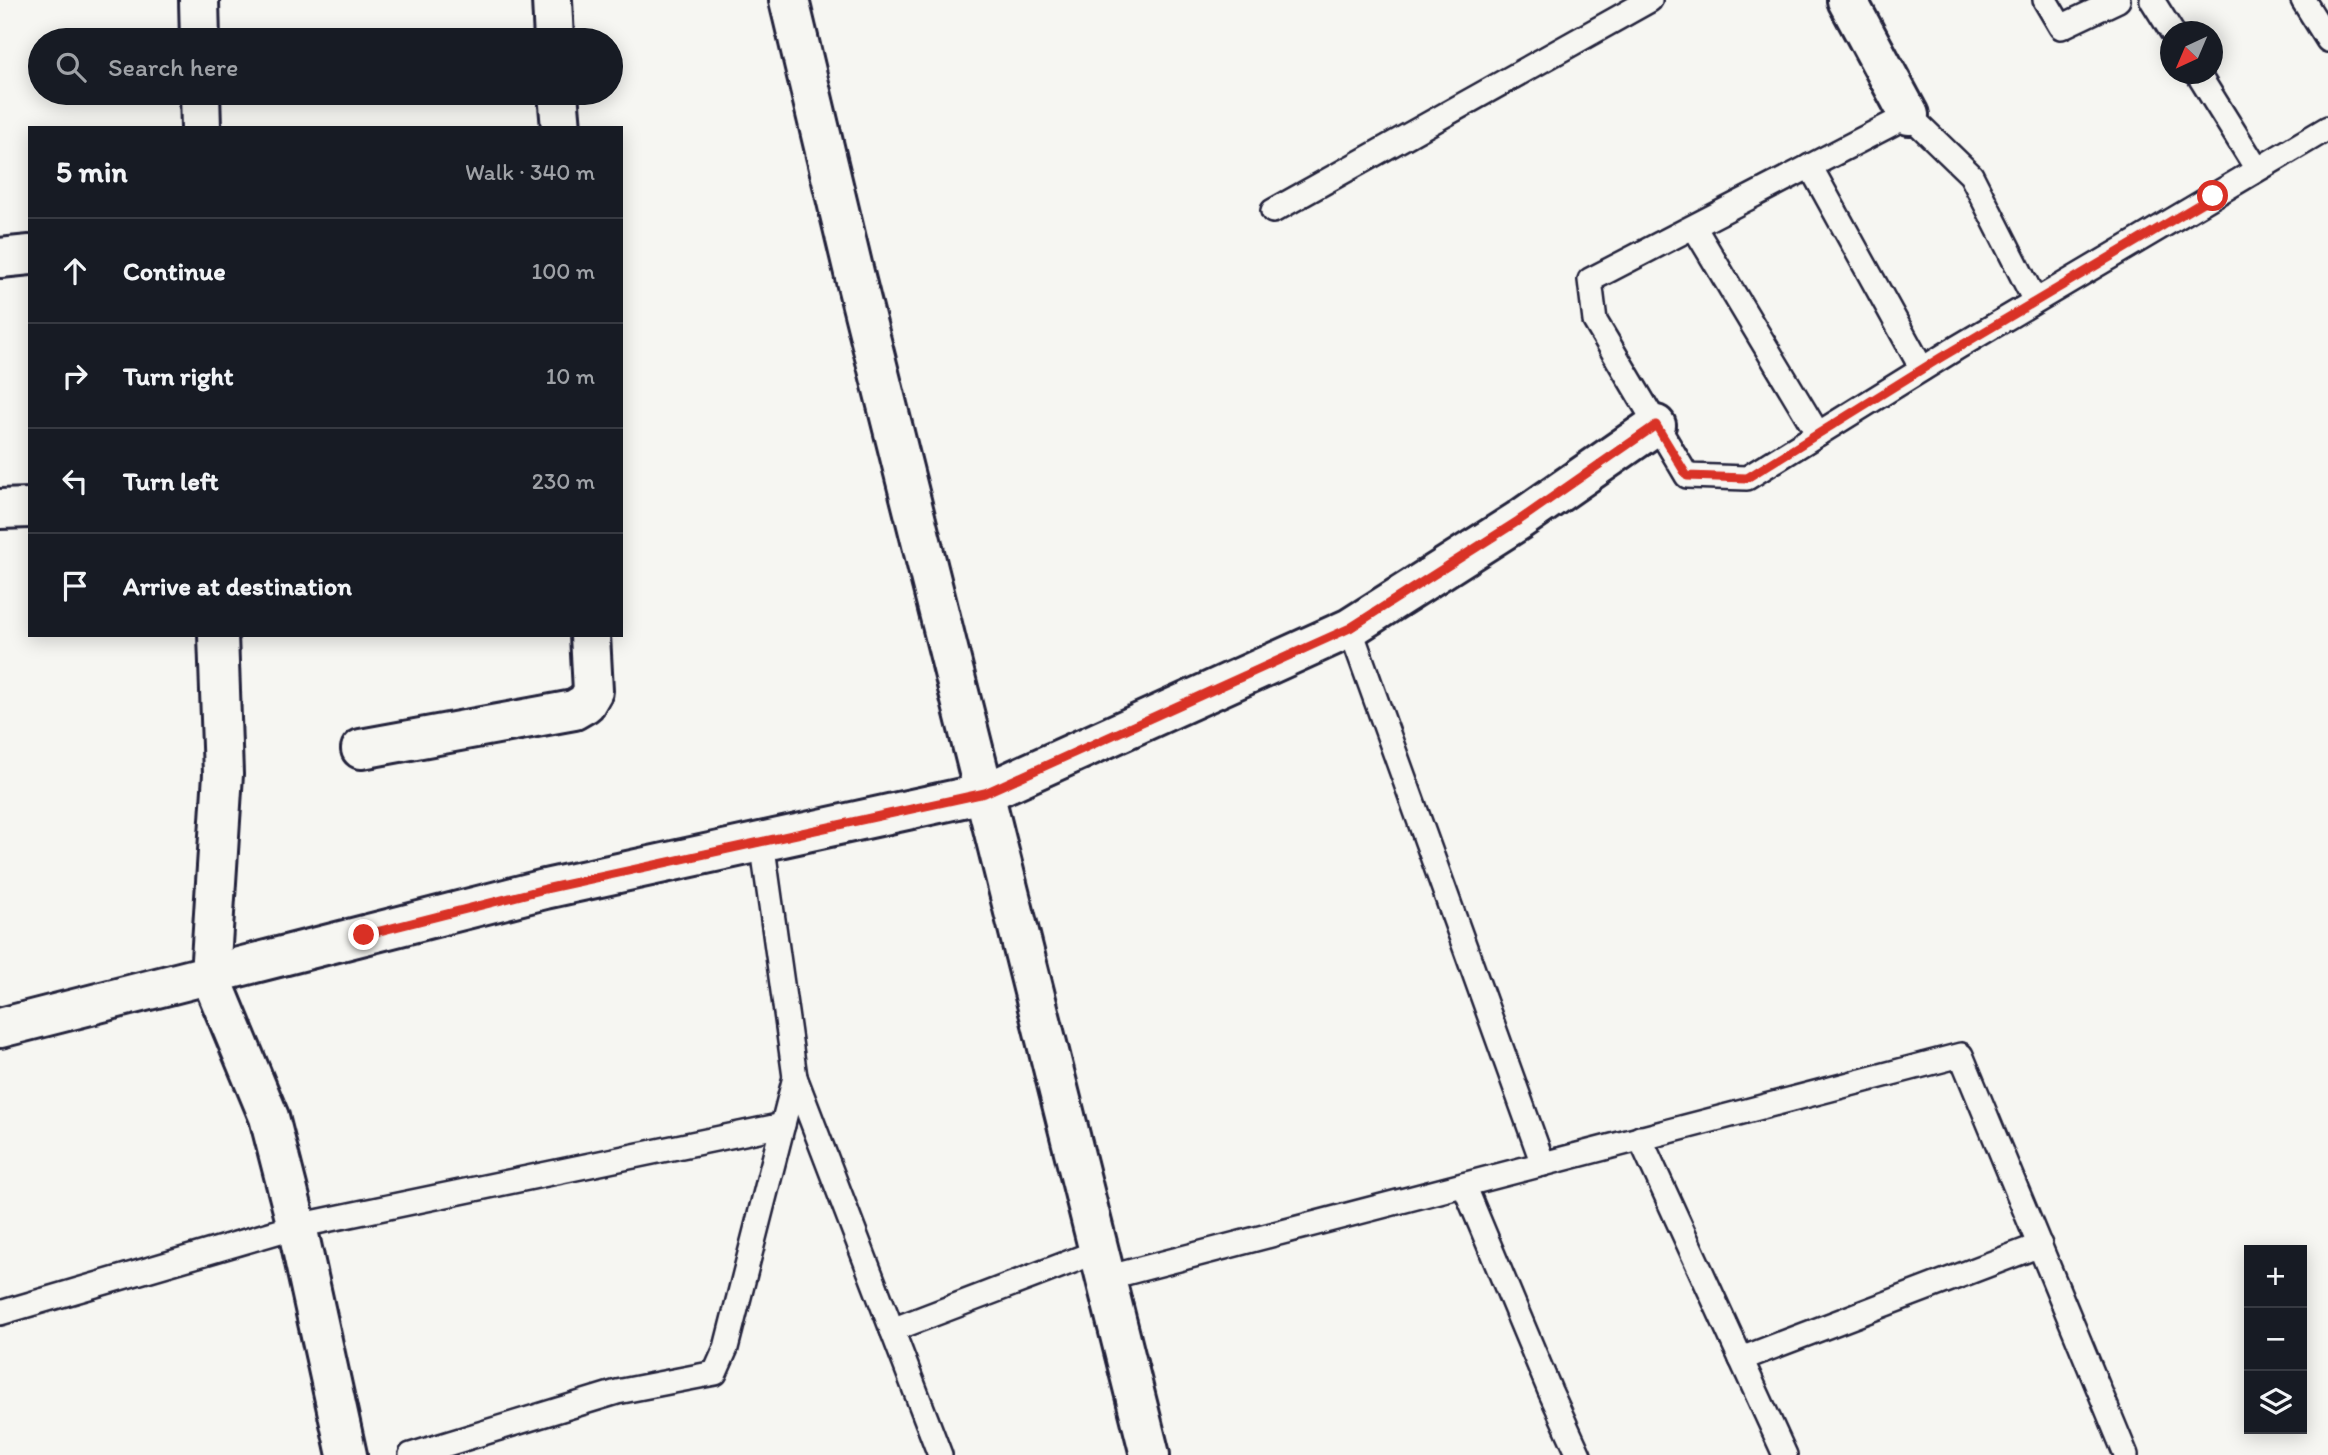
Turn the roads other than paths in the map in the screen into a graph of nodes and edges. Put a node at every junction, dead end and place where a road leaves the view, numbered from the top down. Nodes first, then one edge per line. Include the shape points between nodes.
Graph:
1 (199, 0) edge
2 (552, 0) edge
3 (789, 0) edge
4 (1650, 0) edge
5 (1847, 0) edge
6 (2045, 0) edge
7 (2118, 0) edge
8 (2152, 0) edge
9 (2303, 0) edge
10 (2165, 21) edge
11 (200, 28) edge
12 (553, 28) edge
13 (2328, 40) edge
14 (2204, 84) edge
15 (200, 105) edge
16 (559, 105) edge
17 (1909, 116) junction
18 (201, 126) edge
19 (561, 126) edge
20 (2328, 128) edge
21 (1810, 166) junction
22 (2258, 169) junction
23 (1273, 211) dead end
24 (1694, 227) junction
25 (28, 255) edge
26 (0, 258) edge
27 (2035, 301) junction
28 (1922, 369) junction
29 (1656, 425) junction
30 (1818, 434) junction
31 (28, 508) edge
32 (0, 509) edge
33 (1350, 628) junction
34 (218, 637) edge
35 (590, 637) edge
36 (361, 749) dead end
37 (985, 793) junction
38 (762, 841) junction
39 (210, 975) junction
40 (0, 1028) edge
41 (795, 1077) junction
42 (783, 1125) junction
43 (1640, 1138) junction
44 (1543, 1164) junction
45 (1464, 1185) junction
46 (297, 1226) junction
47 (2040, 1245) junction
48 (1103, 1265) junction
49 (0, 1313) edge
50 (892, 1330) junction
51 (1741, 1359) junction
52 (415, 1454) edge
53 (347, 1455) edge
54 (940, 1455) edge
55 (1150, 1455) edge
56 (1579, 1455) edge
57 (1785, 1455) edge
58 (2126, 1455) edge

1 - 11 street
2 - 12 street
3 - 37 street
4 - 23 lane
5 - 17 street
6 - 7 lane via 2061,27
8 - 10 lane
9 - 13 lane
14 - 22 lane
15 - 18 street
16 - 19 street
17 - 21 lane
17 - 27 lane via 1970,175
20 - 22 lane
21 - 24 lane
21 - 28 lane
22 - 27 lane
24 - 29 lane via 1590,280 1595,321
24 - 30 lane
25 - 26 street
27 - 28 lane
28 - 30 lane
29 - 30 lane via 1687,476 1747,478
29 - 33 street via 1518,521
31 - 32 street
33 - 37 street
33 - 44 lane
34 - 39 street via 223,774
35 - 36 street via 593,691 586,703 574,710
37 - 38 street
37 - 48 street
38 - 39 street via 545,889
38 - 41 lane
39 - 40 street
39 - 46 street via 269,1117
41 - 42 lane
41 - 50 lane
42 - 46 lane
42 - 52 lane via 726,1348 715,1373 617,1392
43 - 44 lane
43 - 47 lane via 1961,1055
43 - 51 lane
44 - 45 lane
45 - 48 lane
45 - 56 lane
46 - 49 lane
46 - 53 street
47 - 51 lane
47 - 58 lane
48 - 50 lane
48 - 55 street
50 - 54 lane
51 - 57 lane

